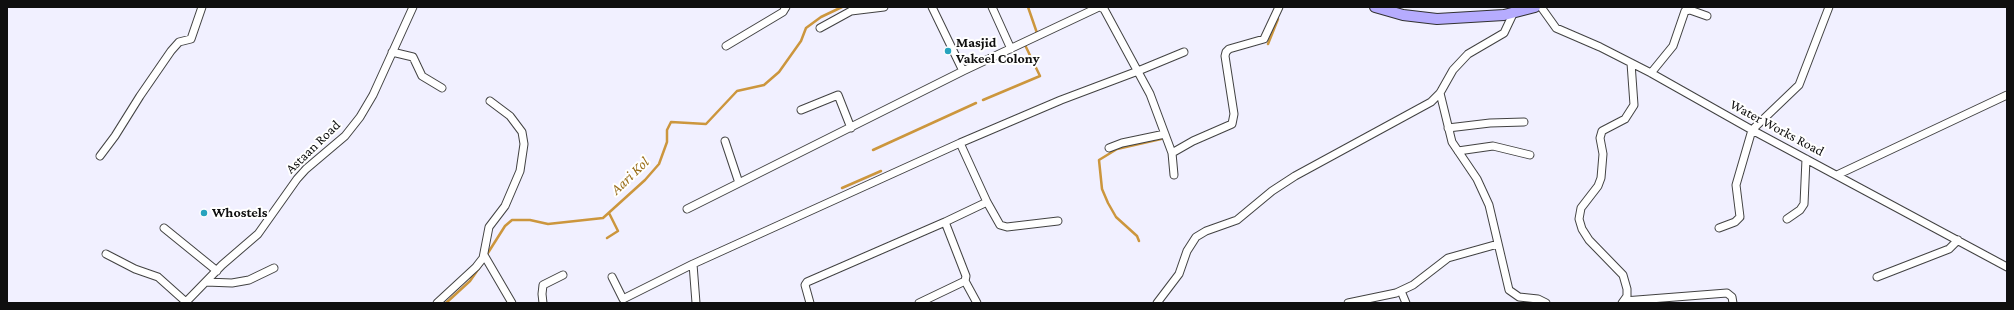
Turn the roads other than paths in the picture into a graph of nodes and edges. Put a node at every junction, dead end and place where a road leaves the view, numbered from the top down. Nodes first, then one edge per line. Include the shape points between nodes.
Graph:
1 (202, 7) edge
2 (413, 7) edge
3 (786, 7) edge
4 (884, 7) edge
5 (932, 7) edge
6 (992, 7) edge
7 (1100, 7) edge
8 (1279, 7) edge
9 (1374, 7) edge
10 (1535, 7) edge
11 (1540, 7) edge
12 (1829, 7) edge
13 (1513, 14) junction
14 (1707, 16) dead end
15 (820, 28) dead end
16 (726, 46) dead end
17 (1011, 49) junction
18 (392, 52) junction
19 (1184, 52) dead end
20 (1631, 63) junction
21 (963, 71) junction
22 (1138, 71) junction
23 (1651, 73) junction
24 (442, 88) dead end
25 (1440, 93) junction
26 (2007, 95) edge
27 (490, 101) dead end
28 (801, 110) dead end
29 (1524, 122) dead end
30 (851, 128) junction
31 (1448, 128) junction
32 (1752, 130) junction
33 (1165, 134) junction
34 (725, 141) dead end
35 (960, 143) junction
36 (1110, 148) dead end
37 (1458, 151) junction
38 (1172, 153) junction
39 (1530, 155) dead end
40 (100, 156) dead end
41 (1806, 159) junction
42 (1174, 175) dead end
43 (1837, 175) junction
44 (740, 183) junction
45 (987, 202) junction
46 (688, 208) dead end
47 (1787, 219) dead end
48 (1058, 221) dead end
49 (945, 222) junction
50 (164, 228) dead end
51 (1720, 228) dead end
52 (1958, 240) junction
53 (1498, 244) junction
54 (106, 254) dead end
55 (484, 256) junction
56 (693, 264) junction
57 (2007, 267) edge
58 (274, 268) dead end
59 (217, 271) junction
60 (563, 275) dead end
61 (612, 277) dead end
62 (1877, 277) dead end
63 (966, 281) junction
64 (206, 282) junction
65 (1402, 291) junction
66 (185, 302) edge
67 (1623, 302) edge
68 (437, 303) edge
69 (512, 303) edge
70 (543, 303) edge
71 (696, 303) edge
72 (810, 303) edge
73 (919, 303) edge
74 (977, 303) edge
75 (1157, 303) edge
76 (1348, 303) edge
77 (1406, 303) edge
78 (1546, 303) edge
79 (1733, 303) edge

1 - 40 street via 191,38 179,42 171,51
2 - 18 street, Astaan Road
3 - 16 street via 783,12
4 - 15 street via 851,11
5 - 21 street
6 - 17 street
7 - 17 street
7 - 22 street via 1104,9
8 - 38 street via 1264,39 1226,52 1234,114 1232,124
9 - 13 street via 1403,15 1437,19
10 - 13 street
11 - 20 street, Water Works Road via 1556,28
12 - 32 street via 1799,85
13 - 25 street via 1504,33 1468,54 1453,70
14 - 23 street via 1690,10 1685,11 1673,46
17 - 21 street
18 - 24 street via 412,57 422,76
18 - 59 street, Astaan Road via 360,117 345,136 306,169 258,234
19 - 22 street
20 - 23 street, Water Works Road
20 - 67 street via 1634,105 1625,119 1602,131 1601,178 1598,186 1580,208 1579,218 1589,240 1623,275 1627,289
21 - 30 street
22 - 33 street
22 - 35 street
23 - 32 street, Water Works Road
25 - 31 street
25 - 75 street via 1414,113 1283,184 1237,220 1198,235 1190,246 1179,274
26 - 43 street
27 - 55 street via 515,120 522,132 524,144 516,183 505,206 489,227
28 - 30 street via 838,95
29 - 31 street
30 - 44 street
31 - 37 street
32 - 41 street, Water Works Road
32 - 51 street via 1736,188 1740,217
33 - 36 street
33 - 38 street
34 - 44 street
35 - 45 street
35 - 56 street
37 - 39 street via 1493,146
37 - 53 street via 1485,193
38 - 42 street
41 - 43 street, Water Works Road
41 - 47 street via 1804,204
43 - 52 street, Water Works Road
44 - 46 street
45 - 48 street via 997,222 1003,226
45 - 49 street
49 - 63 street
49 - 72 street via 807,282 805,284
50 - 59 street
52 - 57 street, Water Works Road
52 - 62 street via 1949,249
53 - 65 street via 1448,258
53 - 78 street via 1509,290 1519,297 1538,299
54 - 66 street via 158,278
55 - 68 street via 476,267
55 - 69 street
56 - 61 street via 623,299
56 - 71 street
58 - 64 street via 249,280 232,283
59 - 64 street, Astaan Road
60 - 70 street via 543,285
63 - 73 street
63 - 74 street
64 - 66 street, Astaan Road
65 - 76 street
65 - 77 street
67 - 79 street via 1727,294 1732,297

